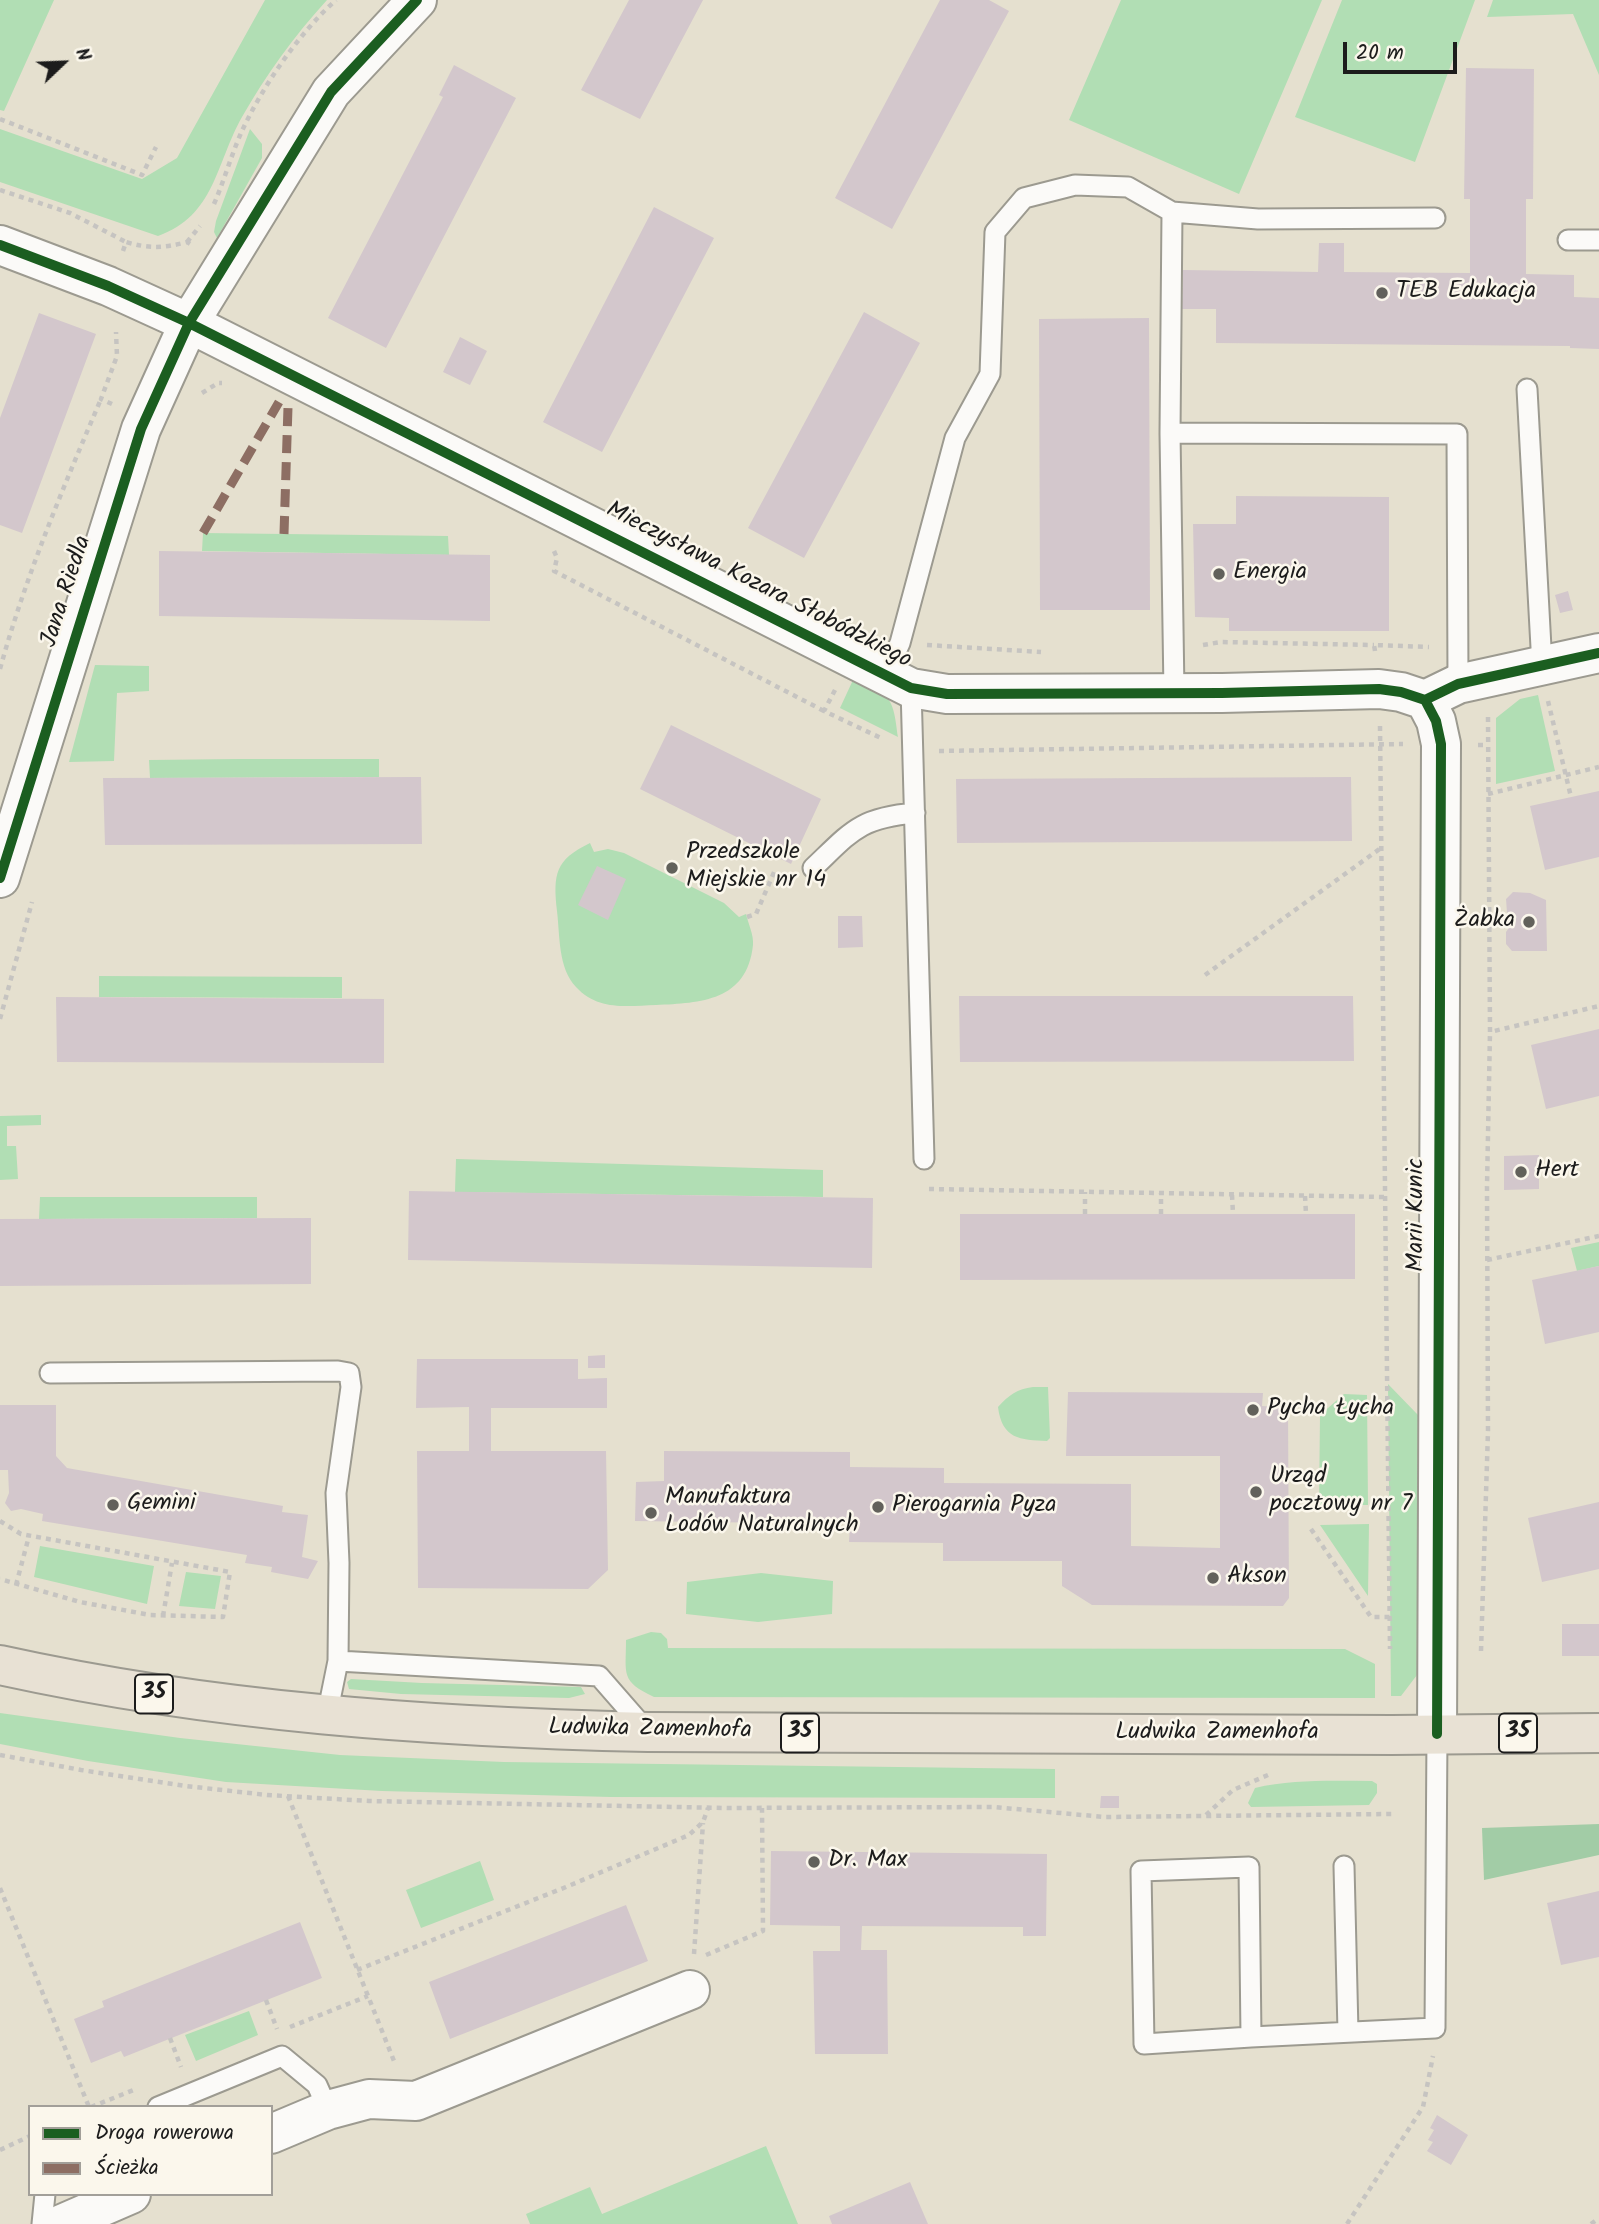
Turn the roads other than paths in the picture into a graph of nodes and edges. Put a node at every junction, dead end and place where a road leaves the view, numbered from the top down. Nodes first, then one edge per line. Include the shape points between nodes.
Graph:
1 (418, 0) edge
2 (1172, 212) junction
3 (1435, 218) dead end
4 (1568, 240) dead end
5 (1599, 240) edge
6 (0, 245) edge
7 (189, 323) junction
8 (1527, 389) dead end
9 (1170, 433) junction
10 (1599, 653) edge
11 (887, 666) junction
12 (1545, 683) junction
13 (1458, 684) junction
14 (1174, 692) junction
15 (1425, 700) junction
16 (915, 813) junction
17 (1, 865) edge
18 (813, 868) dead end
19 (925, 1159) road end
20 (50, 1373) dead end
21 (338, 1661) junction
22 (7, 1664) edge
23 (327, 1715) junction
24 (648, 1732) junction
25 (1599, 1733) edge
26 (1437, 1734) junction
27 (1344, 1866) dead end
28 (690, 1990) dead end
29 (1348, 2032) junction
30 (1251, 2038) junction
31 (163, 2105) edge
32 (328, 2109) junction
33 (273, 2133) edge
34 (45, 2196) edge
35 (126, 2196) edge
36 (42, 2224) edge
37 (62, 2224) edge

1 - 7 street, Jana Riedla via 331,92
2 - 3 lane via 1258,219
2 - 9 lane
2 - 11 lane via 1128,187 1075,185 1024,198 995,232 990,374 955,438
4 - 5 lane
6 - 7 street, Mieczysława Kozara Słobódzkiego
7 - 11 street, Mieczysława Kozara Słobódzkiego
7 - 17 street, Jana Riedla via 141,429
8 - 12 lane
9 - 13 lane via 1457,433
9 - 14 lane
10 - 12 street
11 - 14 street, Mieczysława Kozara Słobódzkiego via 947,694
11 - 16 lane via 913,749
12 - 13 street
13 - 15 street
14 - 15 street, Mieczysława Kozara Słobódzkiego via 1379,690
15 - 26 street, Marii Kunic via 1441,744
16 - 18 lane via 886,816 855,828
16 - 19 lane
20 - 21 lane via 349,1373 336,1493
21 - 23 lane
21 - 24 lane via 599,1676
22 - 23 main road, Ludwika Zamenhofa / 35 via 170,1696
23 - 24 main road, Ludwika Zamenhofa / 35 via 430,1724
24 - 26 main road, Ludwika Zamenhofa / 35
25 - 26 main road, Ludwika Zamenhofa / 35
26 - 29 lane via 1435,2028
27 - 29 lane
28 - 32 street via 416,2101 369,2099
29 - 30 lane
30 - 30 lane via 1249,1867 1141,1871 1144,2044
31 - 32 lane via 282,2056 317,2085
32 - 33 street
34 - 36 lane
35 - 37 street

